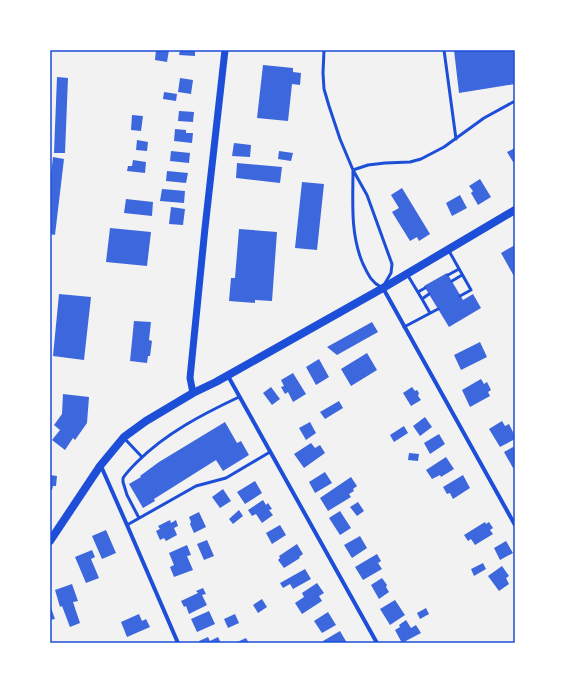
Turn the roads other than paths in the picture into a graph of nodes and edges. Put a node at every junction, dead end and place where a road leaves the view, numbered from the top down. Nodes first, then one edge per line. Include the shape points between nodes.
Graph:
1 (225, 50) edge
2 (324, 50) edge
3 (444, 50) edge
4 (515, 101) edge
5 (456, 140) junction
6 (353, 170) junction
7 (515, 210) edge
8 (448, 249) junction
9 (459, 269) junction
10 (407, 274) junction
11 (448, 275) dead end
12 (462, 275) junction
13 (452, 281) dead end
14 (383, 288) junction
15 (425, 288) dead end
16 (418, 292) junction
17 (429, 294) dead end
18 (460, 296) dead end
19 (422, 299) junction
20 (438, 309) dead end
21 (430, 313) junction
22 (404, 327) junction
23 (227, 375) junction
24 (193, 393) junction
25 (239, 397) junction
26 (124, 437) junction
27 (270, 452) junction
28 (142, 457) junction
29 (100, 466) junction
30 (139, 518) junction
31 (127, 524) junction
32 (515, 525) edge
33 (50, 541) edge
34 (178, 643) edge
35 (377, 643) edge

1 - 24 street via 190,378
2 - 6 lane via 324,89
3 - 5 lane
4 - 5 lane via 484,118
5 - 6 lane via 421,159 368,165
6 - 14 lane via 367,195 392,264 391,273
6 - 14 lane via 353,230 358,252 369,278
7 - 8 main road
8 - 9 lane
8 - 10 main road
9 - 11 lane
9 - 12 lane
10 - 14 main road
10 - 16 lane
12 - 13 lane
12 - 18 lane via 471,290
14 - 22 street
14 - 23 main road
15 - 16 lane
16 - 19 lane
17 - 19 lane
19 - 21 lane
20 - 21 lane
21 - 22 lane
22 - 32 street
23 - 24 main road
23 - 25 street
24 - 26 main road
25 - 27 street
25 - 28 lane via 165,437
26 - 28 lane
26 - 29 main road
27 - 30 lane via 226,478 196,486
27 - 35 street
28 - 30 lane via 123,478 127,495
29 - 31 street
29 - 33 main road
30 - 31 lane
31 - 34 street

